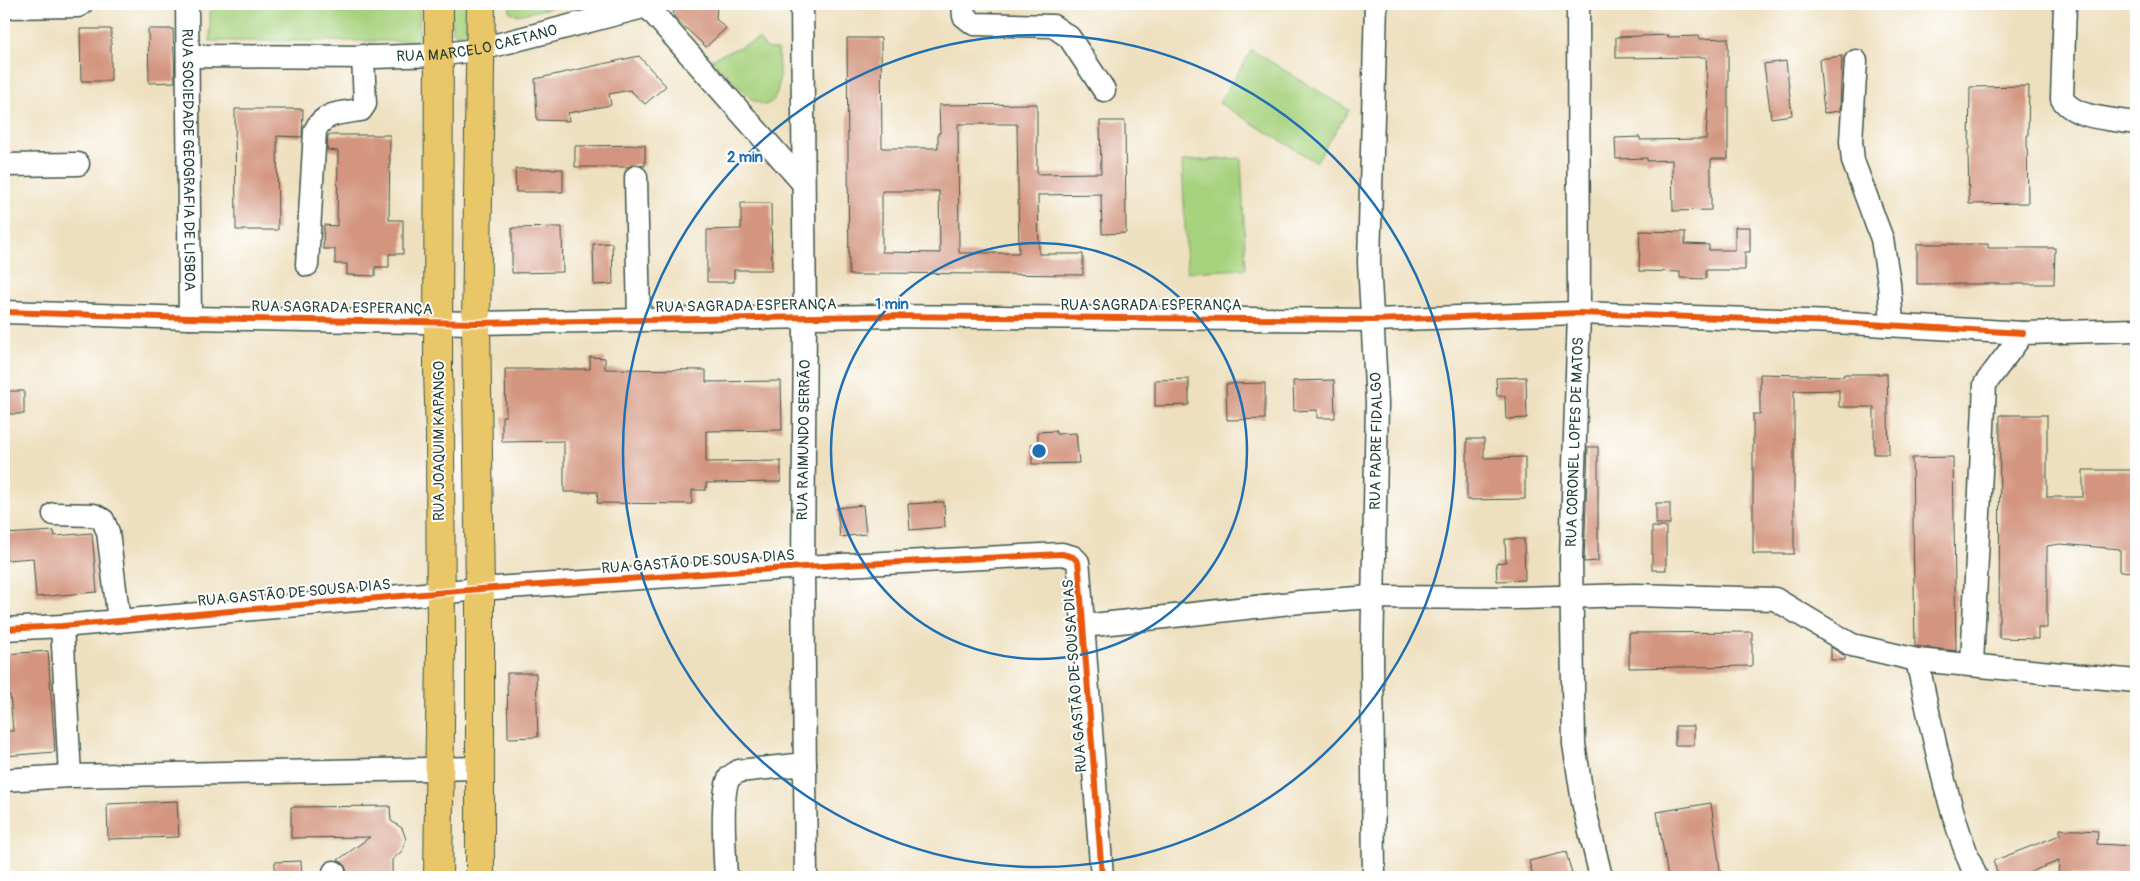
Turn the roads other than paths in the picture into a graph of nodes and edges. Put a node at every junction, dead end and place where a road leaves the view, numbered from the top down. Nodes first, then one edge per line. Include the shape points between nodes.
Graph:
1 (187, 4) edge
2 (439, 4) edge
3 (481, 4) edge
4 (802, 4) edge
5 (963, 4) edge
6 (1376, 4) edge
7 (1578, 4) edge
8 (2065, 4) edge
9 (79, 5) edge
10 (647, 5) edge
11 (4, 7) edge
12 (481, 49) junction
13 (439, 55) junction
14 (188, 56) junction
15 (363, 56) junction
16 (1856, 61) dead end
17 (1104, 90) dead end
18 (2136, 123) edge
19 (78, 164) dead end
20 (4, 165) edge
21 (636, 178) dead end
22 (803, 183) junction
23 (307, 265) dead end
24 (4, 312) edge
25 (1579, 313) junction
26 (190, 318) junction
27 (805, 319) junction
28 (639, 320) junction
29 (1373, 320) junction
30 (439, 322) junction
31 (476, 323) junction
32 (1892, 324) junction
33 (2136, 330) edge
34 (2023, 333) junction
35 (440, 434) junction
36 (478, 435) junction
37 (440, 483) junction
38 (478, 486) junction
39 (54, 514) dead end
40 (803, 567) junction
41 (480, 589) junction
42 (440, 592) junction
43 (1373, 597) junction
44 (1572, 597) junction
45 (119, 621) junction
46 (62, 626) junction
47 (1084, 626) junction
48 (4, 629) edge
49 (1917, 660) junction
50 (1972, 666) junction
51 (2136, 681) edge
52 (805, 764) junction
53 (479, 768) junction
54 (440, 770) junction
55 (70, 776) junction
56 (4, 780) edge
57 (438, 877) edge
58 (480, 877) edge
59 (726, 877) edge
60 (806, 877) edge
61 (1102, 877) edge
62 (1374, 877) edge
63 (1601, 877) edge
64 (1976, 877) edge

1 - 14 street, RUA SOCIEDADE GEOGRAFIA DE LISBOA
2 - 13 main road, RUA JOAQUIM KAPANGO
3 - 12 main road
4 - 22 street, RUA RAIMUNDO SERRÃO
5 - 17 street via 964,16 974,24 1044,25 1062,30
6 - 29 street, RUA PADRE FIDALGO via 1369,263
7 - 25 street, RUA CORONEL LOPES DE MATOS
8 - 18 street via 2062,98 2083,114
9 - 11 street
10 - 12 street, RUA MARCELO CAETANO
10 - 22 street, RUA MARCELO CAETANO
12 - 13 street, RUA MARCELO CAETANO
12 - 31 main road
13 - 15 street, RUA MARCELO CAETANO
13 - 30 main road, RUA JOAQUIM KAPANGO
14 - 15 street, RUA MARCELO CAETANO
14 - 26 street, RUA SOCIEDADE GEOGRAFIA DE LISBOA
15 - 23 street via 365,104 361,110 324,117 315,131
16 - 32 street via 1851,141 1854,161 1882,238
19 - 20 street
21 - 28 street
22 - 27 street, RUA RAIMUNDO SERRÃO
24 - 26 street, RUA SAGRADA ESPERANÇA
25 - 29 street, RUA SAGRADA ESPERANÇA
25 - 32 street, RUA SAGRADA ESPERANÇA
25 - 44 street, RUA CORONEL LOPES DE MATOS
26 - 30 street, RUA SAGRADA ESPERANÇA
27 - 28 street, RUA SAGRADA ESPERANÇA
27 - 29 street, RUA SAGRADA ESPERANÇA via 876,316
27 - 40 street, RUA RAIMUNDO SERRÃO
28 - 31 street, RUA SAGRADA ESPERANÇA
29 - 43 street, RUA PADRE FIDALGO via 1377,403
30 - 31 street, RUA SAGRADA ESPERANÇA
30 - 35 main road, RUA JOAQUIM KAPANGO
31 - 36 main road
32 - 34 street, RUA SAGRADA ESPERANÇA
33 - 34 street, RUA SAGRADA ESPERANÇA
34 - 50 street via 1986,384
35 - 36 main road
35 - 37 main road, RUA JOAQUIM KAPANGO
36 - 38 main road
37 - 38 main road
37 - 42 main road, RUA JOAQUIM KAPANGO
38 - 41 main road
39 - 45 street via 94,516 103,520 108,532
40 - 41 street, RUA GASTÃO DE SOUSA DIAS
40 - 47 street, RUA GASTÃO DE SOUSA DIAS via 1062,554 1078,562
40 - 52 street, RUA RAIMUNDO SERRÃO
41 - 42 street, RUA GASTÃO DE SOUSA DIAS
41 - 53 main road
42 - 45 street, RUA GASTÃO DE SOUSA DIAS
42 - 54 main road, RUA JOAQUIM KAPANGO
43 - 44 street
43 - 47 street
43 - 62 street, RUA PADRE FIDALGO
44 - 49 street via 1635,595 1775,599 1852,644
44 - 63 street, RUA CORONEL LOPES DE MATOS via 1574,744 1583,802
45 - 46 street, RUA GASTÃO DE SOUSA DIAS
46 - 48 street, RUA GASTÃO DE SOUSA DIAS
46 - 55 street
47 - 61 street, RUA GASTÃO DE SOUSA DIAS
49 - 50 street
49 - 64 street via 1941,773 1959,837
50 - 51 street
52 - 59 street via 739,771 730,777 724,807
52 - 60 street, RUA RAIMUNDO SERRÃO
53 - 54 street
53 - 58 main road
54 - 55 street
54 - 57 main road, RUA JOAQUIM KAPANGO
55 - 56 street

